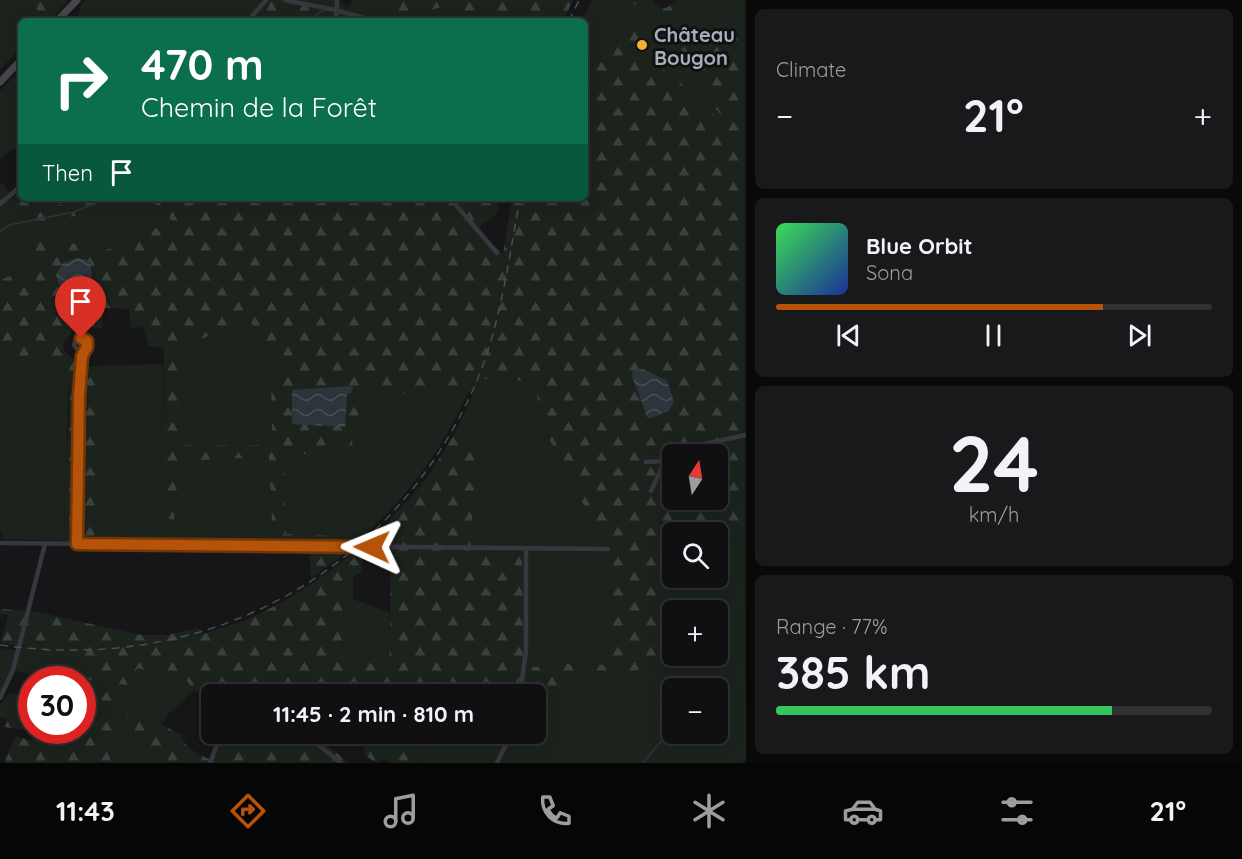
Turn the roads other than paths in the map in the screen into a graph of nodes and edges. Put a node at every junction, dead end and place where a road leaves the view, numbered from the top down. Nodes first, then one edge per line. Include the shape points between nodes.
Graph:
1 (77, 0) edge
2 (266, 0) edge
3 (285, 0) edge
4 (337, 0) edge
5 (335, 10) junction
6 (60, 18) edge
7 (251, 18) edge
8 (336, 18) edge
9 (365, 18) edge
10 (18, 63) edge
11 (0, 82) edge
12 (18, 189) edge
13 (453, 201) edge
14 (0, 204) edge
15 (497, 253) dead end
16 (82, 356) dead end
17 (746, 435) edge
18 (704, 444) edge
19 (662, 461) edge
20 (646, 462) dead end
21 (662, 468) edge
22 (651, 492) dead end
23 (0, 543) edge
24 (45, 544) junction
25 (77, 544) junction
26 (526, 548) junction
27 (608, 549) dead end
28 (521, 684) edge
29 (0, 698) edge
30 (217, 744) edge
31 (317, 744) edge
32 (507, 744) edge
33 (210, 763) edge
34 (341, 763) edge
35 (497, 763) edge

1 - 6 main road
2 - 7 street
3 - 5 street
4 - 5 street
5 - 8 street
5 - 9 street
10 - 11 main road
12 - 14 street
13 - 15 street
16 - 25 street
17 - 18 street
19 - 20 street
21 - 22 street
23 - 24 street
24 - 25 street
24 - 29 street via 13,670
25 - 26 street
26 - 27 street
26 - 28 street via 526,651
30 - 33 street
31 - 34 street
32 - 35 street

